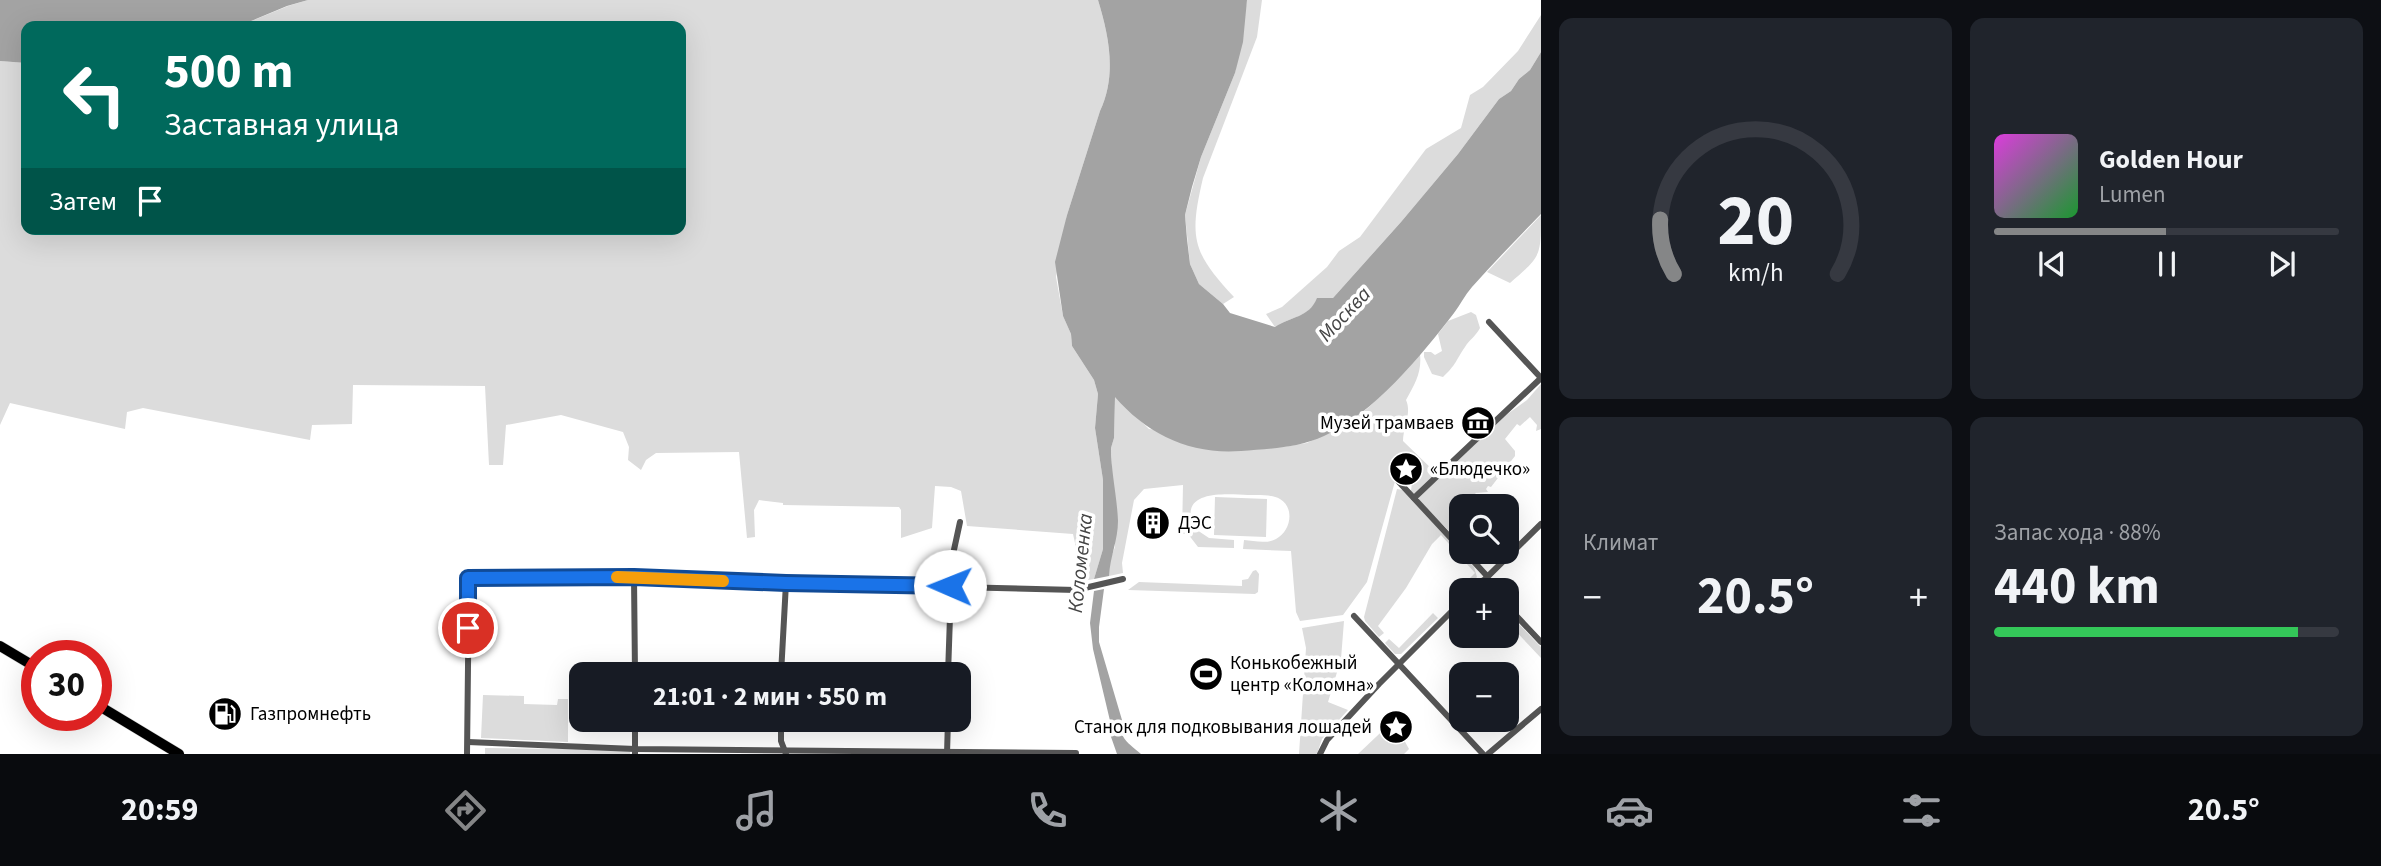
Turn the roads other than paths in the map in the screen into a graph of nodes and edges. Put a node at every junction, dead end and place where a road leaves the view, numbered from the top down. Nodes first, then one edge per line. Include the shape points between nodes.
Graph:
1 (1489, 322) dead end
2 (1541, 378) edge
3 (1398, 481) dead end
4 (1414, 498) junction
5 (960, 522) dead end
6 (1541, 524) edge
7 (1449, 536) edge
8 (1473, 564) edge
9 (634, 577) junction
10 (1484, 578) edge
11 (1486, 578) edge
12 (1123, 579) dead end
13 (786, 583) junction
14 (950, 586) junction
15 (1449, 614) edge
16 (1353, 616) dead end
17 (1519, 619) edge
18 (1541, 642) edge
19 (0, 646) edge
20 (21, 658) edge
21 (635, 662) edge
22 (782, 662) edge
23 (948, 662) edge
24 (1399, 664) junction
25 (1541, 709) edge
26 (112, 714) edge
27 (635, 732) edge
28 (781, 732) edge
29 (947, 732) edge
30 (468, 742) junction
31 (635, 752) edge
32 (785, 752) edge
33 (947, 753) edge
34 (1076, 753) edge
35 (179, 754) edge
36 (467, 754) edge
37 (1320, 754) edge
38 (1486, 754) edge

1 - 2 street
2 - 4 street
3 - 4 street
4 - 7 street
5 - 14 street
6 - 11 street
8 - 10 street
9 - 13 street
9 - 21 street
9 - 30 street via 468,578
12 - 14 street via 1076,590
13 - 14 street
13 - 22 street
14 - 23 street
15 - 24 street
16 - 24 street
17 - 18 street
19 - 20 main road
24 - 37 street via 1330,736
24 - 38 street
25 - 38 street
26 - 35 main road
27 - 31 street
28 - 32 street
29 - 33 street
30 - 31 street
30 - 36 street
31 - 32 street
32 - 33 street
33 - 34 street

